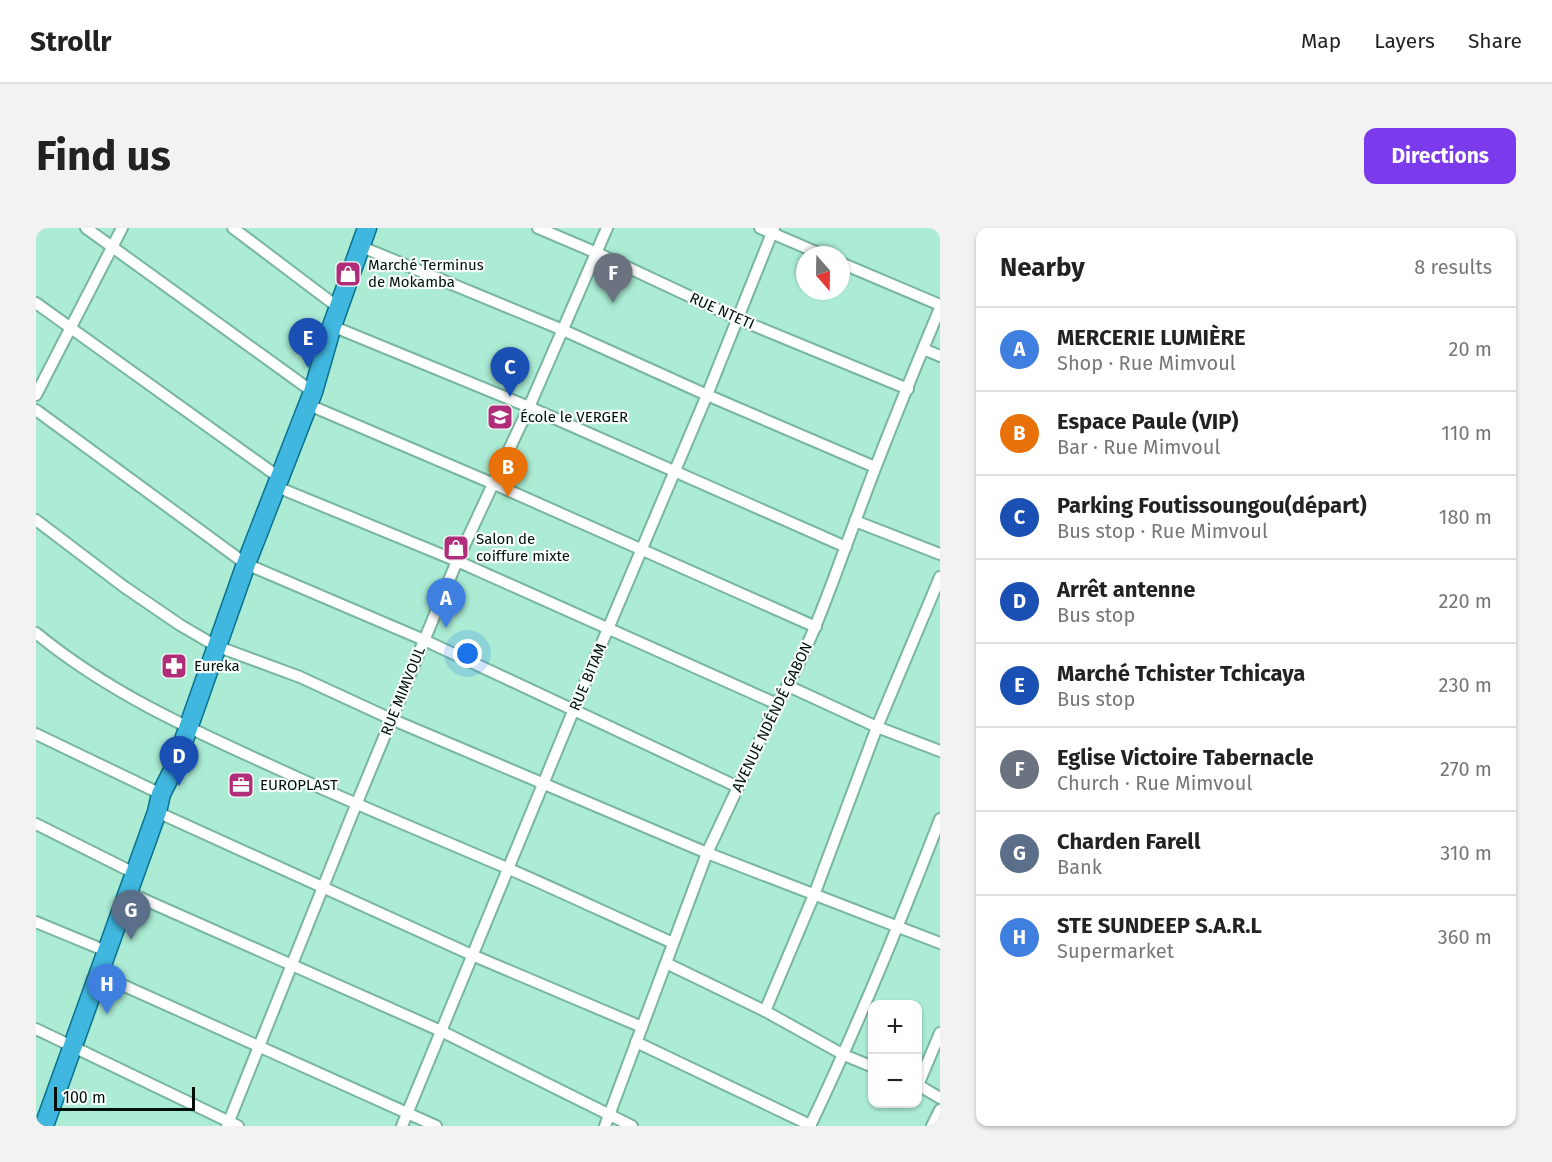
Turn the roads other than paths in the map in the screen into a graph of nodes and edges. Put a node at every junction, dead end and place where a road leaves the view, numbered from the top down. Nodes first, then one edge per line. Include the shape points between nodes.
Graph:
1 (86, 228) edge
2 (122, 228) edge
3 (232, 228) edge
4 (538, 228) edge
5 (607, 228) edge
6 (760, 228) edge
7 (773, 230) edge
8 (363, 234) edge
9 (112, 246) junction
10 (805, 246) edge
11 (597, 253) junction
12 (850, 267) edge
13 (36, 303) edge
14 (940, 307) edge
15 (339, 308) junction
16 (738, 319) junction
17 (332, 326) junction
18 (69, 328) junction
19 (563, 330) junction
20 (923, 349) junction
21 (940, 356) edge
22 (908, 389) junction
23 (36, 395) edge
24 (707, 395) junction
25 (311, 398) junction
26 (529, 407) junction
27 (36, 410) edge
28 (875, 467) junction
29 (674, 470) junction
30 (279, 483) junction
31 (494, 484) junction
32 (36, 520) edge
33 (855, 520) junction
34 (846, 547) junction
35 (642, 550) junction
36 (940, 554) edge
37 (457, 561) junction
38 (246, 564) junction
39 (940, 577) edge
40 (608, 627) junction
41 (816, 627) junction
42 (36, 633) edge
43 (424, 640) junction
44 (216, 646) junction
45 (788, 686) junction
46 (777, 704) junction
47 (574, 709) junction
48 (392, 719) junction
49 (877, 727) junction
50 (188, 729) junction
51 (36, 734) edge
52 (940, 751) edge
53 (544, 785) junction
54 (738, 787) junction
55 (159, 803) junction
56 (356, 805) junction
57 (940, 819) edge
58 (36, 824) edge
59 (706, 853) junction
60 (508, 869) junction
61 (134, 873) junction
62 (323, 889) junction
63 (127, 892) junction
64 (814, 895) junction
65 (36, 922) edge
66 (899, 926) junction
67 (673, 943) junction
68 (940, 943) edge
69 (106, 951) junction
70 (472, 955) junction
71 (666, 963) junction
72 (292, 964) junction
73 (98, 974) junction
74 (765, 1011) junction
75 (642, 1027) junction
76 (36, 1029) edge
77 (441, 1030) junction
78 (940, 1033) edge
79 (636, 1042) junction
80 (260, 1046) junction
81 (72, 1047) junction
82 (844, 1055) junction
83 (868, 1065) edge
84 (922, 1076) edge
85 (922, 1087) edge
86 (940, 1098) edge
87 (940, 1110) edge
88 (407, 1113) junction
89 (610, 1114) junction
90 (231, 1125) edge
91 (44, 1126) edge
92 (402, 1126) edge
93 (436, 1126) edge
94 (605, 1126) edge
95 (632, 1126) edge
96 (810, 1126) edge
97 (932, 1126) edge

1 - 9 street
2 - 9 street
3 - 15 street
4 - 11 street, RUE NTETI
5 - 11 street, RUE MIMVOUL
6 - 7 street
7 - 10 street
7 - 16 street, RUE BITAM
8 - 15 highway
8 - 19 street
9 - 18 street
9 - 25 street
11 - 16 street, RUE NTETI
11 - 19 street, RUE MIMVOUL
12 - 14 street
13 - 18 street
14 - 20 street, AVENUE NDÉNDÉ GABON
15 - 17 highway
16 - 22 street, RUE NTETI
16 - 24 street, RUE BITAM
17 - 25 highway
17 - 26 street
18 - 23 street
18 - 30 street
19 - 24 street
19 - 26 street, RUE MIMVOUL
20 - 21 street
20 - 22 street, AVENUE NDÉNDÉ GABON
22 - 28 street, AVENUE NDÉNDÉ GABON
24 - 28 street
24 - 29 street, RUE BITAM
25 - 30 highway
25 - 31 street
26 - 29 street
26 - 31 street, RUE MIMVOUL
27 - 38 street
28 - 33 street, AVENUE NDÉNDÉ GABON
29 - 34 street
29 - 35 street, RUE BITAM
30 - 37 street
30 - 38 highway
31 - 35 street
31 - 37 street, RUE MIMVOUL
32 - 44 street via 123,586
33 - 34 street, AVENUE NDÉNDÉ GABON
33 - 36 street
34 - 41 street, AVENUE NDÉNDÉ GABON
35 - 40 street, RUE BITAM
35 - 41 street
37 - 40 street
37 - 43 street, RUE MIMVOUL
38 - 43 street
38 - 44 highway
39 - 49 street
40 - 46 street
40 - 47 street, RUE BITAM
41 - 45 street, AVENUE NDÉNDÉ GABON
42 - 50 street via 106,685
43 - 47 street
43 - 48 street, RUE MIMVOUL
44 - 48 street via 300,677
44 - 50 highway
45 - 46 street, AVENUE NDÉNDÉ GABON
45 - 49 street
46 - 54 street, AVENUE NDÉNDÉ GABON
47 - 53 street, RUE BITAM
47 - 54 street
48 - 53 street
48 - 56 street, RUE MIMVOUL
49 - 52 street
49 - 64 street
50 - 55 highway
50 - 56 street
51 - 55 street
53 - 59 street
53 - 60 street, RUE BITAM
54 - 59 street, AVENUE NDÉNDÉ GABON
55 - 61 highway
55 - 62 street
56 - 60 street
56 - 62 street, RUE MIMVOUL
57 - 66 street
58 - 61 street
59 - 64 street
59 - 67 street, AVENUE NDÉNDÉ GABON
60 - 67 street
60 - 70 street, RUE BITAM
61 - 63 highway
62 - 70 street
62 - 72 street, RUE MIMVOUL
63 - 69 highway
63 - 72 street
64 - 66 street
64 - 74 street
65 - 69 street
66 - 68 street
66 - 82 street
67 - 71 street, AVENUE NDÉNDÉ GABON
69 - 73 highway
70 - 75 street
70 - 77 street, RUE BITAM
71 - 74 street
71 - 75 street, AVENUE NDÉNDÉ GABON
72 - 77 street
72 - 80 street, RUE MIMVOUL
73 - 80 street
73 - 81 highway
74 - 82 street
75 - 79 street, AVENUE NDÉNDÉ GABON
76 - 81 street
77 - 88 street, RUE BITAM
77 - 89 street
78 - 84 street
79 - 89 street, AVENUE NDÉNDÉ GABON
79 - 96 street
80 - 88 street
80 - 90 street, RUE MIMVOUL
81 - 90 street
81 - 91 highway
82 - 83 street
82 - 96 street
85 - 86 street
87 - 97 street
88 - 92 street, RUE BITAM
88 - 93 street
89 - 94 street, AVENUE NDÉNDÉ GABON
89 - 95 street

